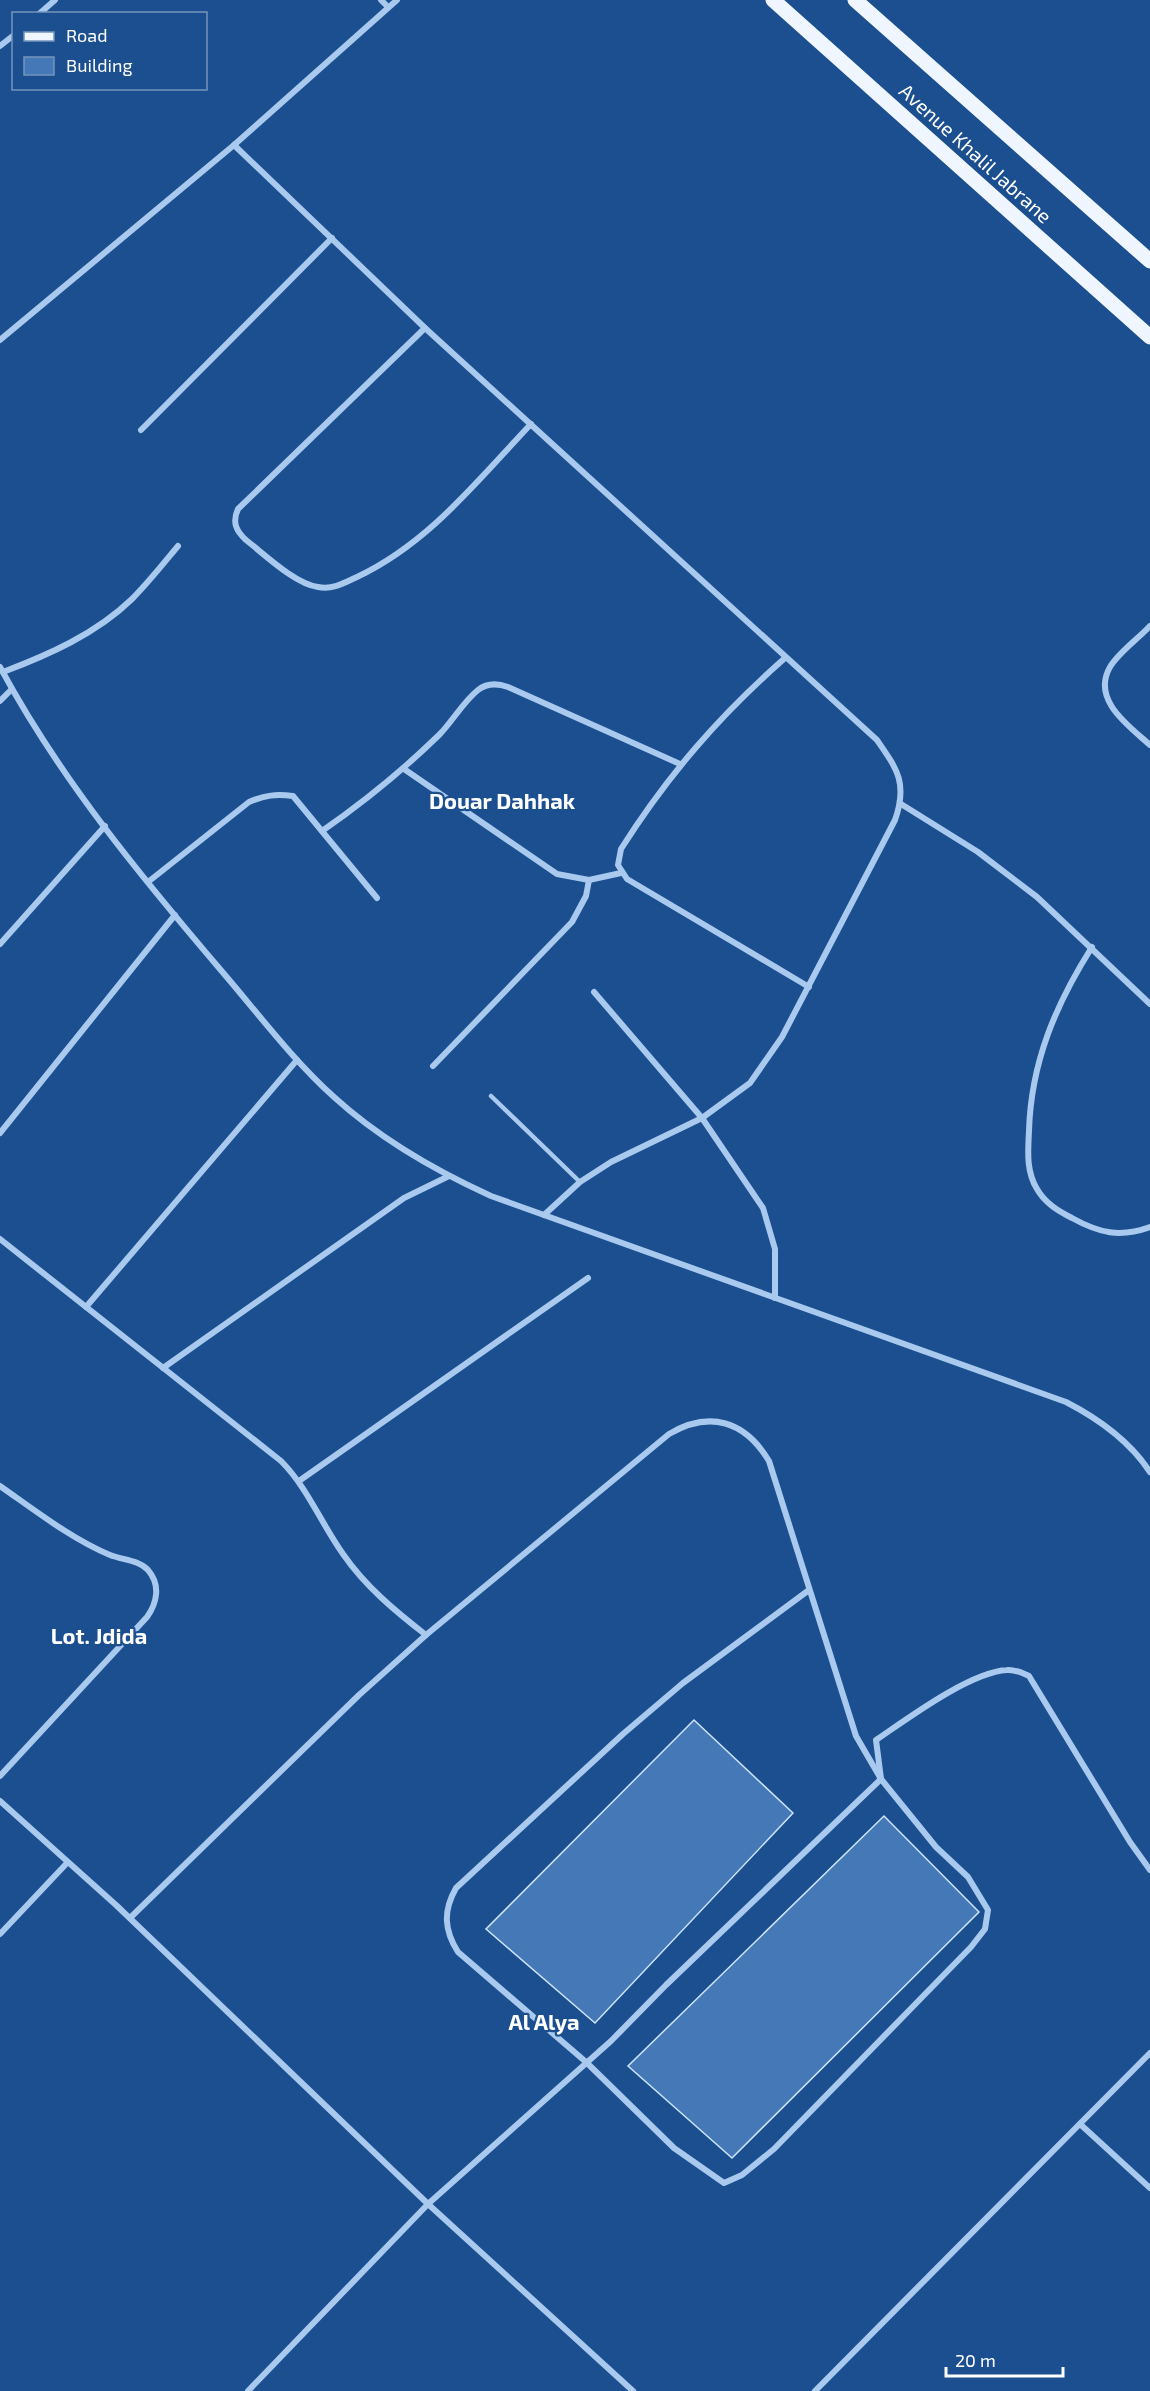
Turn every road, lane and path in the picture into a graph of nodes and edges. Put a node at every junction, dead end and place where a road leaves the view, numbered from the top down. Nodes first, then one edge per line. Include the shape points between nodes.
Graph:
1 (55, 0) edge
2 (381, 0) edge
3 (397, 0) edge
4 (773, 0) edge
5 (855, 0) edge
6 (388, 7) junction
7 (41, 12) edge
8 (12, 37) edge
9 (0, 46) edge
10 (234, 145) junction
11 (332, 238) junction
12 (1150, 261) edge
13 (425, 328) junction
14 (0, 330) edge
15 (1150, 337) edge
16 (2, 338) edge
17 (531, 424) junction
18 (141, 430) dead end
19 (178, 546) dead end
20 (1150, 626) edge
21 (785, 658) junction
22 (1, 670) edge
23 (12, 689) junction
24 (0, 701) edge
25 (1150, 744) edge
26 (680, 764) junction
27 (404, 769) junction
28 (901, 804) junction
29 (105, 826) junction
30 (322, 831) junction
31 (621, 873) junction
32 (589, 880) junction
33 (148, 882) junction
34 (376, 898) dead end
35 (175, 915) junction
36 (0, 944) edge
37 (1092, 947) junction
38 (809, 987) junction
39 (594, 993) dead end
40 (1150, 1004) edge
41 (297, 1060) junction
42 (433, 1066) dead end
43 (491, 1096) dead end
44 (702, 1118) junction
45 (0, 1133) edge
46 (448, 1176) junction
47 (580, 1182) junction
48 (543, 1215) junction
49 (1150, 1227) edge
50 (0, 1239) edge
51 (588, 1278) dead end
52 (775, 1298) junction
53 (86, 1307) junction
54 (163, 1368) junction
55 (1150, 1472) edge
56 (298, 1481) junction
57 (0, 1486) edge
58 (809, 1590) junction
59 (426, 1635) junction
60 (0, 1776) edge
61 (881, 1779) junction
62 (0, 1802) edge
63 (67, 1863) junction
64 (1150, 1870) edge
65 (130, 1918) junction
66 (0, 1934) edge
67 (1150, 2053) edge
68 (585, 2062) junction
69 (1080, 2124) junction
70 (1150, 2188) edge
71 (428, 2204) junction
72 (248, 2391) edge
73 (633, 2391) edge
74 (815, 2391) edge

1 - 7 street
2 - 6 street
3 - 6 street
4 - 15 main road, Avenue Khalil Jabrane
5 - 12 main road, Avenue Khalil Jabrane
6 - 10 street
8 - 9 street
10 - 11 street
10 - 16 street
11 - 13 street
11 - 18 street
13 - 17 street
13 - 17 street via 238,509 238,533 304,584 330,588 342,585 381,566 434,528
14 - 16 street
17 - 21 street
19 - 22 street via 131,600 100,624 67,645
20 - 25 street via 1110,667 1106,680 1112,708
21 - 26 street via 737,701
21 - 28 street via 877,740 898,770
22 - 23 street
23 - 24 street
23 - 29 street via 27,717
26 - 27 street via 497,683 477,691
26 - 31 street via 621,849
27 - 30 street
27 - 32 street via 543,867
28 - 37 street via 978,852 1037,897
28 - 38 street
29 - 33 street
29 - 36 street
30 - 33 street via 293,796 263,796 249,802
30 - 34 street
31 - 32 street
31 - 38 street
32 - 42 street via 572,922
33 - 35 street
35 - 41 street
35 - 45 street
37 - 40 street
37 - 49 street via 1070,981 1038,1061 1030,1106 1029,1170 1046,1200 1094,1230 1122,1234
38 - 44 street via 782,1037 750,1083
39 - 44 street
41 - 46 street via 370,1126
41 - 53 street
43 - 47 lane
44 - 47 street via 611,1162
44 - 52 street via 763,1208 775,1249
46 - 48 street
46 - 54 street via 404,1198
47 - 48 street
48 - 52 street
50 - 53 street
51 - 56 street
52 - 55 street via 1066,1401 1121,1438
53 - 54 street
54 - 56 street via 280,1461
56 - 59 street via 344,1557 389,1605
57 - 60 street via 98,1550 139,1563 148,1570 157,1589 157,1599 147,1617
58 - 59 street via 769,1461 760,1446 747,1433 730,1425 697,1422 669,1434
58 - 61 street via 856,1736
58 - 68 street via 692,1676 623,1734 466,1877 449,1900 447,1928 458,1952
59 - 65 street
61 - 64 street via 876,1740 976,1680 1007,1670 1018,1671 1036,1685
61 - 68 street
61 - 68 street via 936,1847 968,1877 988,1910 986,1929 774,2149 742,2175 724,2183 674,2148
62 - 63 street
63 - 65 street
63 - 66 street
65 - 71 street
67 - 69 street
68 - 71 street
69 - 70 street
69 - 74 street
71 - 72 street
71 - 73 street

